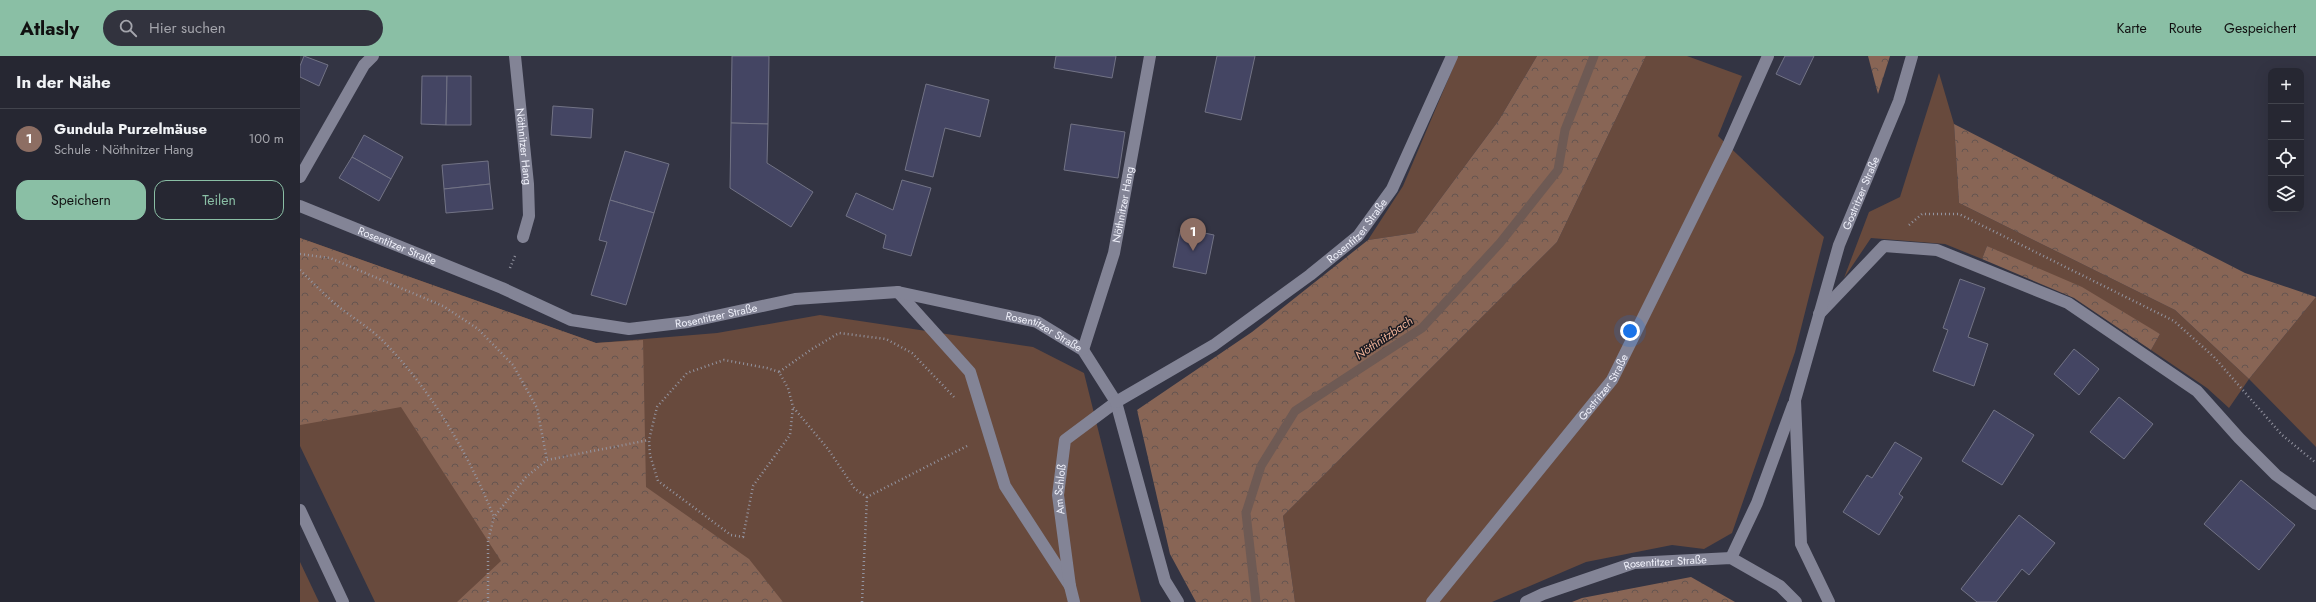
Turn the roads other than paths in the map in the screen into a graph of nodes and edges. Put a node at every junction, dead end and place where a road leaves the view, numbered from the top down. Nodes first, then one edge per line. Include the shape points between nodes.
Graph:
1 (373, 56) edge
2 (516, 56) edge
3 (1150, 56) edge
4 (1452, 56) edge
5 (1768, 56) edge
6 (1912, 56) edge
7 (300, 177) edge
8 (300, 206) edge
9 (523, 237) road end
10 (898, 292) junction
11 (1820, 314) junction
12 (1083, 350) junction
13 (1795, 400) junction
14 (1116, 402) junction
15 (2316, 504) edge
16 (300, 510) edge
17 (1731, 558) junction
18 (1070, 586) junction
19 (343, 602) edge
20 (1074, 602) edge
21 (1178, 602) edge
22 (1432, 602) edge
23 (1526, 602) edge
24 (1796, 602) edge
25 (1829, 602) edge

1 - 7 street via 364,65
2 - 9 street, Nöthnitzer Hang via 528,184 529,216
3 - 12 street, Nöthnitzer Hang via 1114,253
4 - 14 street, Rosentitzer Straße via 1392,190 1358,236 1310,275 1214,345
5 - 22 street, Gostritzer Straße via 1728,146 1612,380
6 - 11 street, Gostritzer Straße via 1899,101 1839,245
8 - 10 street, Rosentitzer Straße via 502,288 571,320 628,329 688,322 795,299
10 - 12 street, Rosentitzer Straße via 1037,322
10 - 18 street via 970,372 1005,486
11 - 13 street, Gostritzer Straße
11 - 15 street via 1884,246 1937,250 2068,303 2114,333 2197,391 2276,475
12 - 14 street, Rosentitzer Straße
13 - 17 street, Gostritzer Straße via 1757,503
13 - 25 street, Gostritzer Straße via 1801,544
14 - 18 street, Am Schloß via 1065,440 1058,495
14 - 21 street, Rosentitzer Straße via 1165,581
16 - 19 street
17 - 23 street, Rosentitzer Straße via 1634,563
17 - 24 street via 1780,586
18 - 20 street, Am Schloß

